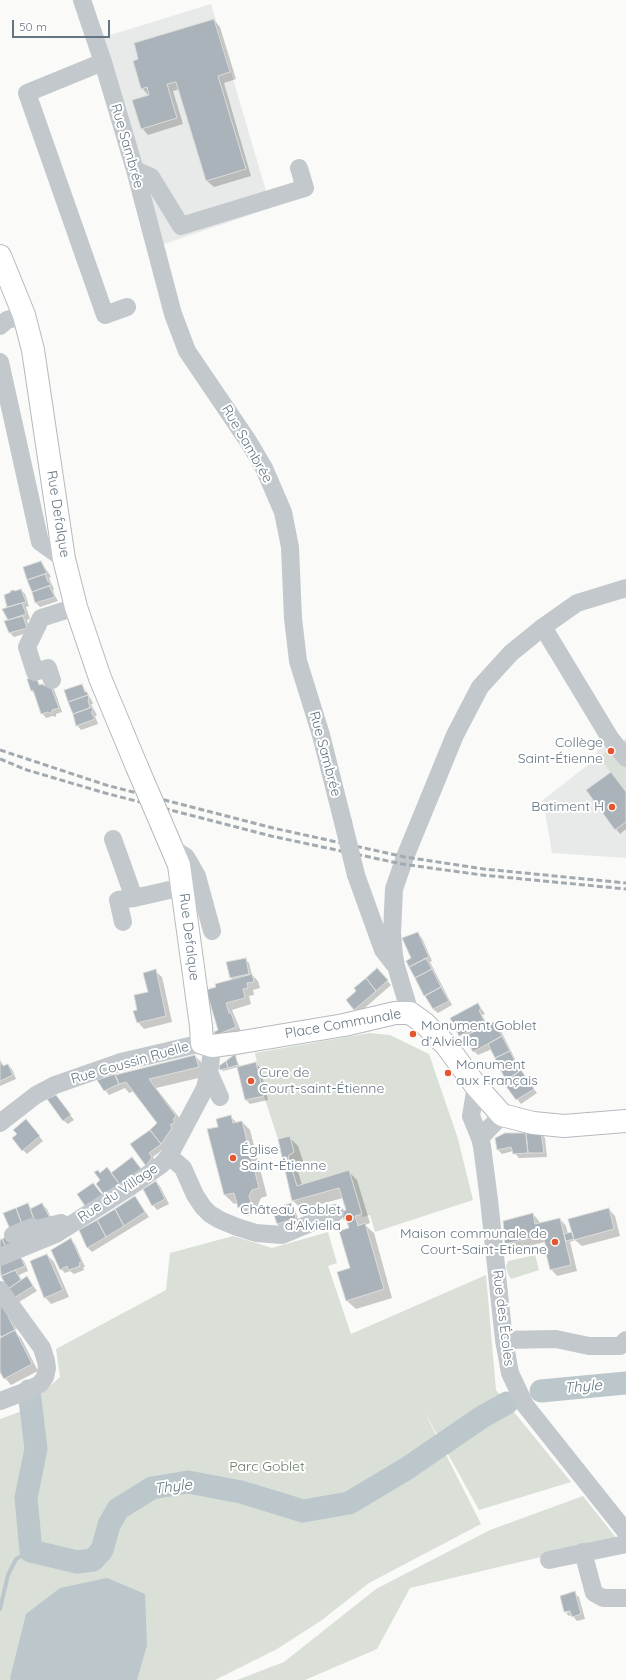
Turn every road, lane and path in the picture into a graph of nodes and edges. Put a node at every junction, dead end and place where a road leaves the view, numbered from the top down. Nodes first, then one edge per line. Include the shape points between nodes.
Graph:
1 (82, 0) edge
2 (103, 62) junction
3 (299, 168) dead end
4 (134, 170) junction
5 (0, 256) edge
6 (127, 307) dead end
7 (24, 315) junction
8 (0, 326) edge
9 (0, 362) edge
10 (64, 559) junction
11 (626, 588) edge
12 (76, 606) junction
13 (543, 627) junction
14 (52, 680) dead end
15 (626, 758) edge
16 (167, 836) junction
17 (113, 839) dead end
18 (183, 888) junction
19 (134, 898) junction
20 (123, 922) dead end
21 (212, 931) dead end
22 (396, 966) junction
23 (410, 1013) junction
24 (207, 1044) junction
25 (209, 1072) junction
26 (476, 1086) junction
27 (220, 1097) dead end
28 (502, 1115) junction
29 (626, 1121) edge
30 (0, 1123) edge
31 (480, 1138) junction
32 (168, 1156) junction
33 (335, 1213) dead end
34 (79, 1220) junction
35 (13, 1234) dead end
36 (0, 1257) edge
37 (0, 1290) edge
38 (504, 1340) junction
39 (626, 1340) edge
40 (0, 1401) edge
41 (626, 1532) edge
42 (626, 1544) edge
43 (583, 1552) junction
44 (549, 1560) dead end
45 (626, 1598) edge

1 - 2 street, Rue Sambrée
2 - 4 street, Rue Sambrée
2 - 6 street via 27,93 105,315
3 - 4 street via 305,188 181,226 151,177
4 - 22 street, Rue Sambrée, bridge via 173,314 187,351 248,441 264,468 283,512 290,547 298,661 321,735 356,875 383,950
5 - 7 main road, Rue Defalque
7 - 8 street via 7,320
7 - 10 main road, Rue Defalque via 33,350
9 - 10 street via 40,542
10 - 12 main road, Rue Defalque
11 - 13 street via 577,604
12 - 14 street via 41,618 27,646 35,672 48,668
12 - 16 main road, Rue Defalque, bridge via 100,678
13 - 15 street via 610,738
13 - 22 street via 511,653 480,687 455,736 394,889 392,933
16 - 18 main road, Rue Defalque via 179,865
16 - 21 street via 186,857 197,876
17 - 19 street
18 - 19 street
18 - 24 main road, Rue Defalque
19 - 20 street via 118,900
22 - 23 street
23 - 24 main road, Place Communale via 395,1013 344,1025
23 - 26 main road, Place Communale via 446,1045
24 - 25 street, Rue du Village
24 - 30 street, Rue Coussin Ruelle via 121,1062 65,1081 36,1095
25 - 27 street
25 - 32 street, Rue du Village via 200,1098
26 - 28 main road, Place Communale
26 - 31 street via 471,1116
28 - 29 main road via 543,1124 580,1126
28 - 31 street
31 - 38 street, Rue des Écoles via 490,1200
32 - 33 street via 183,1168 203,1207 220,1220 237,1227 256,1233 282,1235
32 - 34 street, Rue du Village via 148,1175
34 - 35 street via 37,1229 32,1227
34 - 36 street, Rue du Village via 45,1239
37 - 40 street via 42,1348 47,1368 40,1384
38 - 39 street via 556,1339 589,1346 620,1346
38 - 41 street, Rue des Écoles via 510,1373 522,1397
42 - 43 street
43 - 44 street
43 - 45 street via 594,1593 602,1598

